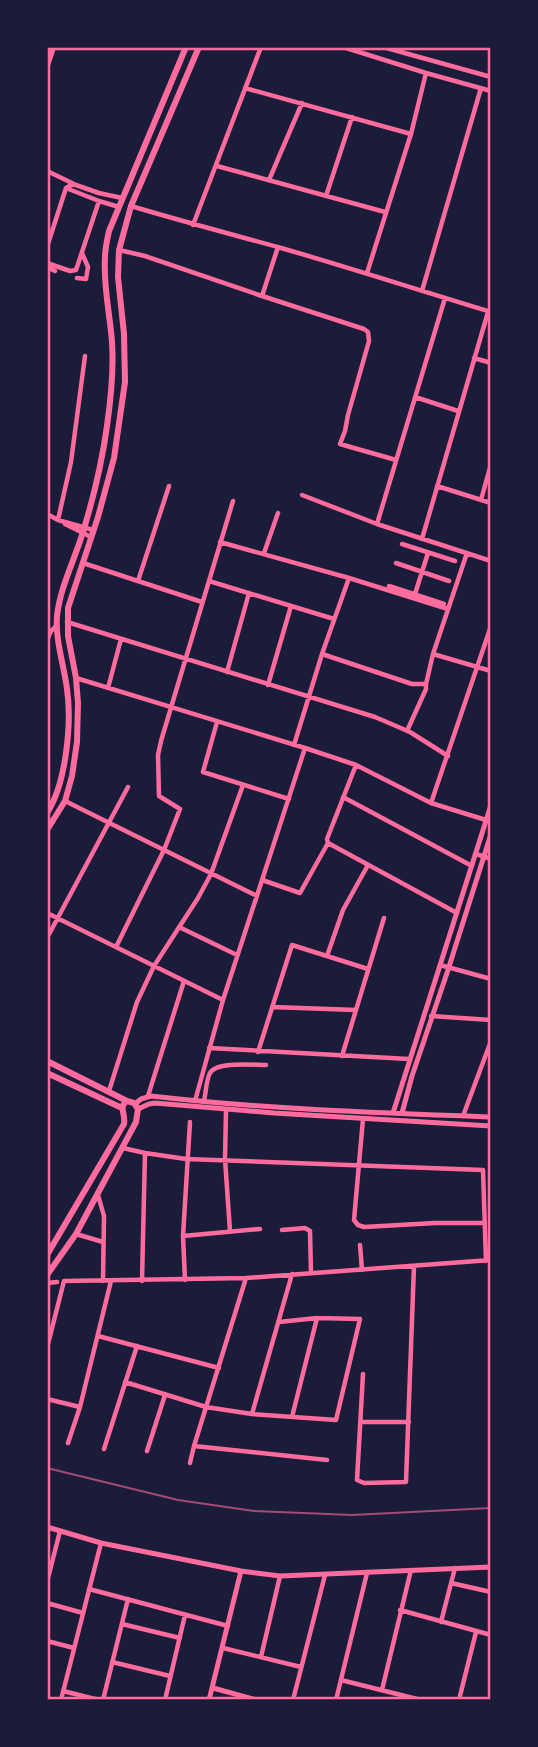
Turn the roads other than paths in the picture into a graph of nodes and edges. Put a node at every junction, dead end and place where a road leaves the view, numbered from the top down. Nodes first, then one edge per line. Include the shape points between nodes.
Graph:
1 (54, 47) edge
2 (186, 47) edge
3 (199, 47) edge
4 (261, 47) edge
5 (343, 47) edge
6 (365, 47) edge
7 (383, 47) edge
8 (363, 54) junction
9 (47, 68) edge
10 (426, 73) junction
11 (491, 77) edge
12 (245, 88) junction
13 (481, 88) junction
14 (491, 91) edge
15 (302, 103) junction
16 (352, 117) junction
17 (411, 134) junction
18 (217, 166) junction
19 (47, 172) edge
20 (269, 180) junction
21 (73, 184) junction
22 (66, 188) junction
23 (326, 196) junction
24 (122, 198) junction
25 (99, 201) junction
26 (131, 206) junction
27 (119, 207) junction
28 (386, 212) junction
29 (193, 225) junction
30 (47, 247) edge
31 (278, 247) junction
32 (119, 250) junction
33 (82, 252) junction
34 (47, 265) edge
35 (55, 271) dead end
36 (367, 273) junction
37 (77, 278) dead end
38 (422, 291) junction
39 (262, 296) junction
40 (445, 298) junction
41 (489, 312) edge
42 (85, 356) dead end
43 (474, 358) junction
44 (491, 363) edge
45 (415, 397) junction
46 (458, 411) junction
47 (396, 460) junction
48 (491, 464) edge
49 (169, 486) dead end
50 (437, 486) junction
51 (302, 495) dead end
52 (481, 500) junction
53 (233, 501) dead end
54 (491, 503) edge
55 (278, 513) dead end
56 (47, 514) edge
57 (58, 520) junction
58 (377, 524) junction
59 (83, 531) junction
60 (92, 534) junction
61 (410, 535) junction
62 (422, 539) junction
63 (220, 542) junction
64 (438, 544) junction
65 (419, 549) junction
66 (428, 552) junction
67 (264, 553) junction
68 (467, 553) junction
69 (435, 554) junction
70 (455, 561) dead end
71 (491, 561) edge
72 (83, 563) junction
73 (396, 564) dead end
74 (422, 572) junction
75 (349, 578) junction
76 (138, 581) junction
77 (209, 581) junction
78 (449, 581) dead end
79 (249, 593) junction
80 (414, 597) junction
81 (202, 602) junction
82 (291, 606) junction
83 (448, 609) junction
84 (334, 619) junction
85 (67, 622) junction
86 (57, 624) junction
87 (491, 625) edge
88 (121, 639) junction
89 (47, 640) edge
90 (322, 654) junction
91 (433, 654) junction
92 (185, 659) junction
93 (477, 667) junction
94 (491, 671) edge
95 (227, 672) junction
96 (76, 678) junction
97 (426, 684) junction
98 (268, 685) junction
99 (108, 688) junction
100 (308, 697) junction
101 (170, 708) junction
102 (217, 722) junction
103 (407, 731) junction
104 (294, 745) junction
105 (305, 748) junction
106 (448, 756) junction
107 (356, 765) junction
108 (243, 785) junction
109 (128, 787) dead end
110 (343, 797) junction
111 (289, 799) junction
112 (65, 802) junction
113 (431, 803) junction
114 (491, 805) edge
115 (47, 813) edge
116 (486, 820) junction
117 (109, 822) junction
118 (47, 831) edge
119 (491, 834) edge
120 (328, 843) junction
121 (164, 850) junction
122 (476, 854) junction
123 (487, 858) edge
124 (368, 865) junction
125 (472, 866) junction
126 (211, 874) junction
127 (262, 880) junction
128 (257, 895) junction
129 (47, 913) edge
130 (457, 913) junction
131 (58, 917) junction
132 (384, 918) dead end
133 (179, 927) junction
134 (47, 938) edge
135 (116, 947) junction
136 (237, 956) junction
137 (327, 956) junction
138 (440, 965) junction
139 (154, 966) junction
140 (449, 967) junction
141 (368, 969) junction
142 (491, 979) edge
143 (184, 981) junction
144 (223, 1000) junction
145 (272, 1007) junction
146 (356, 1010) junction
147 (423, 1014) junction
148 (432, 1016) junction
149 (491, 1020) edge
150 (491, 1041) edge
151 (209, 1048) junction
152 (258, 1052) junction
153 (342, 1055) junction
154 (409, 1059) junction
155 (47, 1060) edge
156 (266, 1065) dead end
157 (47, 1073) edge
158 (109, 1091) junction
159 (148, 1096) junction
160 (127, 1101) junction
161 (195, 1101) junction
162 (204, 1101) junction
163 (137, 1107) junction
164 (122, 1108) junction
165 (226, 1110) junction
166 (274, 1110) junction
167 (393, 1113) junction
168 (402, 1114) junction
169 (463, 1116) junction
170 (491, 1117) edge
171 (363, 1119) junction
172 (190, 1122) dead end
173 (491, 1126) edge
174 (123, 1148) junction
175 (145, 1153) junction
176 (186, 1159) junction
177 (225, 1159) junction
178 (358, 1165) junction
179 (483, 1170) junction
180 (491, 1170) edge
181 (98, 1195) junction
182 (485, 1223) junction
183 (260, 1229) dead end
184 (282, 1230) dead end
185 (230, 1231) junction
186 (76, 1234) junction
187 (183, 1236) junction
188 (103, 1242) junction
189 (360, 1245) dead end
190 (47, 1255) edge
191 (488, 1261) edge
192 (414, 1266) junction
193 (362, 1269) junction
194 (312, 1273) junction
195 (292, 1274) junction
196 (47, 1275) edge
197 (246, 1278) junction
198 (142, 1280) junction
199 (185, 1280) junction
200 (103, 1281) junction
201 (111, 1281) junction
202 (57, 1282) dead end
203 (47, 1283) edge
204 (317, 1318) junction
205 (279, 1322) junction
206 (98, 1336) junction
207 (137, 1346) junction
208 (47, 1348) edge
209 (219, 1368) junction
210 (363, 1374) dead end
211 (125, 1382) junction
212 (165, 1395) junction
213 (47, 1399) edge
214 (79, 1407) junction
215 (206, 1407) junction
216 (253, 1414) junction
217 (292, 1417) junction
218 (361, 1422) junction
219 (409, 1422) junction
220 (68, 1443) dead end
221 (194, 1446) junction
222 (104, 1450) dead end
223 (147, 1451) dead end
224 (327, 1460) dead end
225 (190, 1463) dead end
226 (47, 1527) edge
227 (60, 1531) junction
228 (101, 1543) junction
229 (491, 1567) edge
230 (455, 1568) junction
231 (411, 1570) junction
232 (241, 1571) junction
233 (367, 1573) junction
234 (325, 1575) junction
235 (280, 1576) junction
236 (47, 1582) edge
237 (452, 1583) junction
238 (89, 1589) junction
239 (491, 1592) edge
240 (128, 1599) junction
241 (47, 1603) edge
242 (400, 1611) junction
243 (83, 1613) junction
244 (185, 1615) junction
245 (441, 1622) junction
246 (122, 1624) junction
247 (228, 1626) junction
248 (476, 1632) junction
249 (491, 1635) edge
250 (180, 1638) junction
251 (47, 1642) edge
252 (74, 1648) junction
253 (223, 1648) junction
254 (261, 1657) junction
255 (112, 1662) junction
256 (301, 1667) junction
257 (170, 1676) junction
258 (340, 1679) junction
259 (212, 1688) junction
260 (382, 1690) junction
261 (63, 1691) junction
262 (253, 1699) edge
263 (61, 1700) edge
264 (101, 1700) edge
265 (165, 1700) edge
266 (209, 1700) edge
267 (293, 1700) edge
268 (335, 1700) edge
269 (421, 1700) edge
270 (458, 1700) edge

1 - 9 street
2 - 24 main road
3 - 26 main road
4 - 12 street
5 - 8 street
6 - 8 street
7 - 11 street
8 - 10 street
10 - 13 street
10 - 17 street
12 - 15 street
12 - 18 street
13 - 14 street
13 - 38 street
15 - 16 street
15 - 20 street
16 - 17 street
16 - 23 street
17 - 28 street
18 - 20 street
18 - 29 street
19 - 21 street
20 - 23 street
21 - 22 street
21 - 24 street
22 - 25 street
22 - 30 street
23 - 28 street
24 - 27 main road
25 - 27 street
25 - 33 street
26 - 29 street
26 - 32 main road
27 - 59 main road via 104,258 112,391
28 - 36 street
29 - 31 street
31 - 36 street
31 - 39 street
32 - 39 street
32 - 60 main road via 125,382 114,458
33 - 34 street via 76,270
33 - 37 street via 88,267 86,279
34 - 35 street
36 - 38 street
38 - 40 street
39 - 47 street via 368,332 340,444
40 - 41 street
40 - 45 street
41 - 43 street
42 - 57 street
43 - 44 street
43 - 46 street
45 - 46 street
45 - 47 street
46 - 50 street
47 - 58 street
48 - 52 street
49 - 76 street
50 - 52 street
50 - 62 street
51 - 58 street
52 - 54 street
53 - 63 street
55 - 67 street
56 - 57 street
57 - 59 street
58 - 61 street
59 - 60 street
59 - 86 main road
60 - 72 main road
61 - 62 street
61 - 65 street via 406,545
62 - 64 street
62 - 65 street
63 - 67 street
63 - 77 street
64 - 68 street
64 - 69 street
65 - 66 street
66 - 69 street
66 - 74 street
67 - 75 street
68 - 71 street
68 - 83 street
69 - 70 street
72 - 76 street
72 - 85 main road
73 - 74 street
74 - 78 street
74 - 80 street
75 - 80 street
75 - 84 street
76 - 81 street
77 - 79 street
77 - 81 street
79 - 82 street
79 - 95 street
80 - 83 street
81 - 92 street
82 - 84 street
82 - 98 street
83 - 91 street
84 - 90 street
85 - 88 street
85 - 96 main road
86 - 89 street
86 - 115 main road via 68,718 60,780
87 - 93 street
88 - 92 street
88 - 99 street
90 - 97 street via 412,684
90 - 100 street
91 - 93 street
91 - 97 street
92 - 95 street
92 - 101 street
93 - 94 street
93 - 106 street
95 - 98 street
96 - 99 street
96 - 112 main road via 77,742
97 - 103 street
98 - 100 street
99 - 101 street
100 - 103 street
100 - 104 street
101 - 102 street
101 - 121 street via 158,755 159,796 180,809
102 - 104 street
102 - 108 street via 203,772
103 - 106 street
104 - 105 street
105 - 107 street
105 - 111 street
106 - 113 street
107 - 110 street
107 - 113 street
108 - 111 street
108 - 126 street
109 - 117 street
110 - 120 street
110 - 125 street
111 - 127 street
112 - 117 street
112 - 118 main road
113 - 116 street
114 - 116 street
116 - 122 street
117 - 121 street
117 - 131 street
119 - 123 street
120 - 124 street
120 - 127 street via 300,893
121 - 126 street
121 - 135 street
122 - 123 street
122 - 125 street
123 - 140 street
124 - 130 street
124 - 137 street via 343,910
125 - 130 street
126 - 128 street
126 - 133 street
127 - 128 street
128 - 136 street
129 - 131 street
130 - 138 street
131 - 134 street
131 - 135 street
132 - 141 street
133 - 136 street
133 - 139 street
135 - 139 street
136 - 144 street
137 - 141 street
137 - 145 street via 292,945
138 - 140 street
138 - 147 street
139 - 143 street
139 - 158 street via 137,1002
140 - 142 street
140 - 148 street
141 - 146 street
143 - 144 street
143 - 159 street
144 - 151 street
145 - 146 street
145 - 152 street
146 - 153 street
147 - 148 street
147 - 154 street
148 - 149 street
148 - 168 street
150 - 169 street
151 - 152 street
151 - 161 street
152 - 153 street
153 - 154 street
154 - 167 street
155 - 158 main road
156 - 162 street via 214,1068
157 - 164 main road
158 - 160 main road
159 - 161 street
159 - 163 street
160 - 163 main road
160 - 164 main road
161 - 162 street
162 - 166 street
163 - 165 street via 155,1103
163 - 174 main road via 136,1122
164 - 190 main road via 124,1124
165 - 166 street
165 - 177 street
166 - 167 street
166 - 171 street
167 - 168 street
168 - 169 street
169 - 170 street
171 - 173 street
171 - 178 street
172 - 176 street
174 - 175 street
174 - 181 main road
175 - 176 street
175 - 198 street
176 - 177 street
176 - 187 street
177 - 178 street
177 - 185 street
178 - 179 street
178 - 182 street via 354,1220 361,1227
179 - 180 street
179 - 182 street
181 - 186 main road
181 - 188 street via 104,1216
182 - 191 street
183 - 185 street
184 - 194 street via 310,1231
185 - 187 street
186 - 188 street
186 - 196 main road
187 - 199 street
188 - 200 street
189 - 193 street
191 - 192 street
192 - 193 street
192 - 219 street
193 - 194 street
194 - 195 street
195 - 197 street
195 - 205 street
197 - 199 street
197 - 209 street
198 - 199 street
198 - 201 street
200 - 201 street
200 - 208 street via 64,1281
201 - 206 street
202 - 203 street
204 - 205 street
204 - 217 street
204 - 217 street via 360,1319 336,1420
205 - 216 street
206 - 207 street
206 - 214 street
207 - 209 street
207 - 211 street
209 - 215 street
210 - 218 street
211 - 212 street
211 - 222 street
212 - 215 street
212 - 223 street
213 - 214 street
214 - 220 street
215 - 216 street
215 - 221 street
216 - 217 street
218 - 219 street
218 - 219 street via 356,1477 363,1483 406,1482
221 - 224 street
221 - 225 street
226 - 227 street
227 - 228 street
227 - 236 street
228 - 232 street
228 - 238 street
229 - 230 street
230 - 231 street
230 - 237 street
231 - 233 street
231 - 242 street
232 - 235 street
232 - 247 street
233 - 234 street
233 - 258 street
234 - 235 street
234 - 256 street
235 - 254 street
237 - 239 street
237 - 245 street
238 - 240 street
238 - 243 street
240 - 244 street
240 - 246 street
241 - 243 street
242 - 245 street
242 - 260 street
243 - 252 street
244 - 247 street
244 - 250 street
245 - 248 street
246 - 250 street
246 - 255 street
247 - 253 street
248 - 249 street
248 - 270 street
250 - 257 street
251 - 252 street
252 - 261 street
253 - 254 street
253 - 259 street
254 - 256 street
255 - 257 street
255 - 264 street
256 - 267 street
257 - 265 street
258 - 260 street
258 - 268 street
259 - 262 street
259 - 266 street
260 - 269 street
261 - 263 street
261 - 264 street

